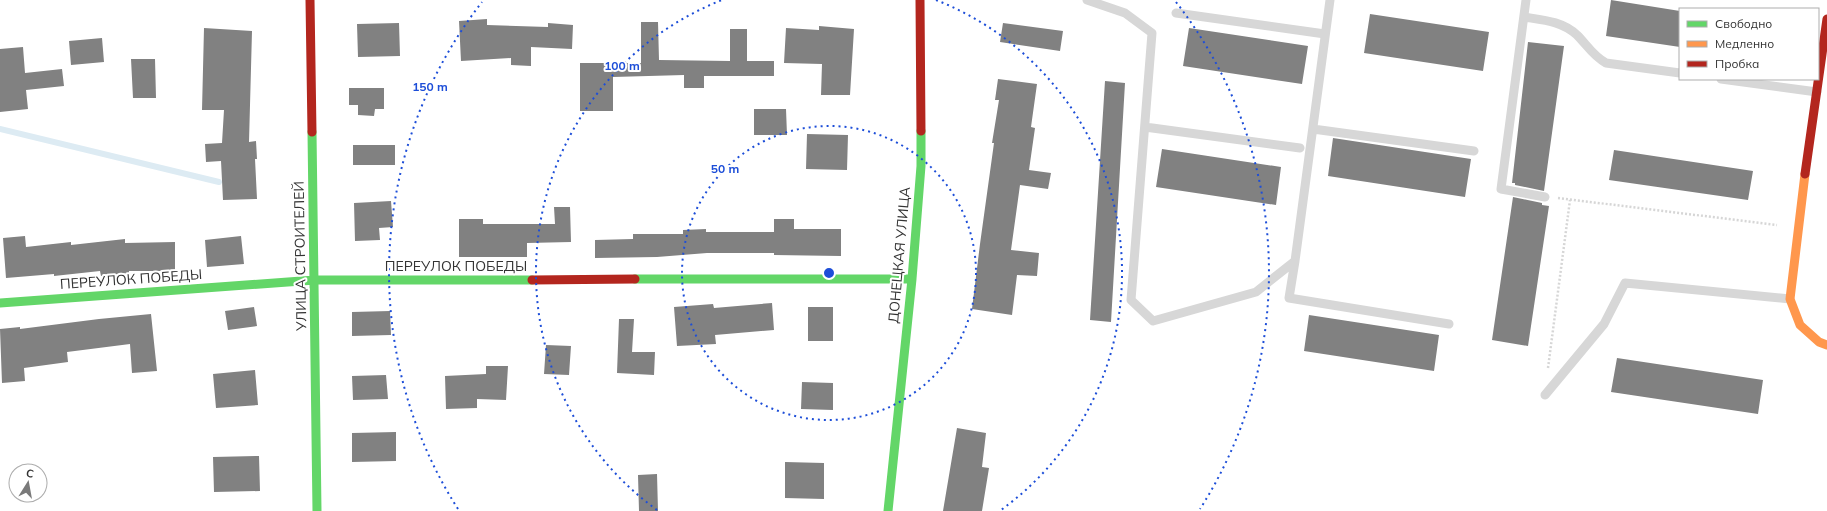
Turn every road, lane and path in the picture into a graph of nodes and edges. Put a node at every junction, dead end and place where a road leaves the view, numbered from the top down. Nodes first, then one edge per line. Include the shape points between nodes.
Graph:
1 (310, 0) edge
2 (920, 0) edge
3 (1087, 0) edge
4 (1330, 0) edge
5 (1526, 0) edge
6 (1176, 13) dead end
7 (1524, 17) junction
8 (1827, 19) edge
9 (1325, 34) junction
10 (1679, 74) edge
11 (1819, 77) edge
12 (1728, 80) edge
13 (1819, 80) edge
14 (1817, 92) junction
15 (1145, 127) junction
16 (1313, 129) junction
17 (1300, 148) dead end
18 (1474, 151) dead end
19 (1545, 197) joint
20 (1570, 200) junction
21 (1798, 227) junction
22 (1295, 261) junction
23 (912, 278) junction
24 (315, 280) junction
25 (1790, 299) junction
26 (0, 302) edge
27 (1449, 324) dead end
28 (1827, 345) edge
29 (1545, 395) joint
30 (317, 511) edge
31 (888, 511) edge

1 - 24 street, УЛИЦА СТРОИТЕЛЕЙ
2 - 23 street, ДОНЕЦКАЯ УЛИЦА via 921,166
3 - 15 lane via 1125,13 1152,33
4 - 9 lane
5 - 7 lane
6 - 9 lane
7 - 10 lane via 1558,22 1576,35 1596,58 1606,64
7 - 19 lane via 1501,189
8 - 11 street
9 - 16 lane
12 - 14 lane
13 - 14 street
14 - 21 street
15 - 17 lane
15 - 22 lane via 1131,300 1153,321 1256,292
16 - 18 lane
16 - 22 lane
19 - 20 path
20 - 21 path
20 - 29 path
21 - 25 street
22 - 27 lane via 1289,298
23 - 24 street, ПЕРЕУЛОК ПОБЕДЫ
23 - 31 street, ДОНЕЦКАЯ УЛИЦА
24 - 26 street, ПЕРЕУЛОК ПОБЕДЫ
24 - 30 street, УЛИЦА СТРОИТЕЛЕЙ
25 - 28 street via 1800,325
25 - 29 lane via 1625,283 1604,324

